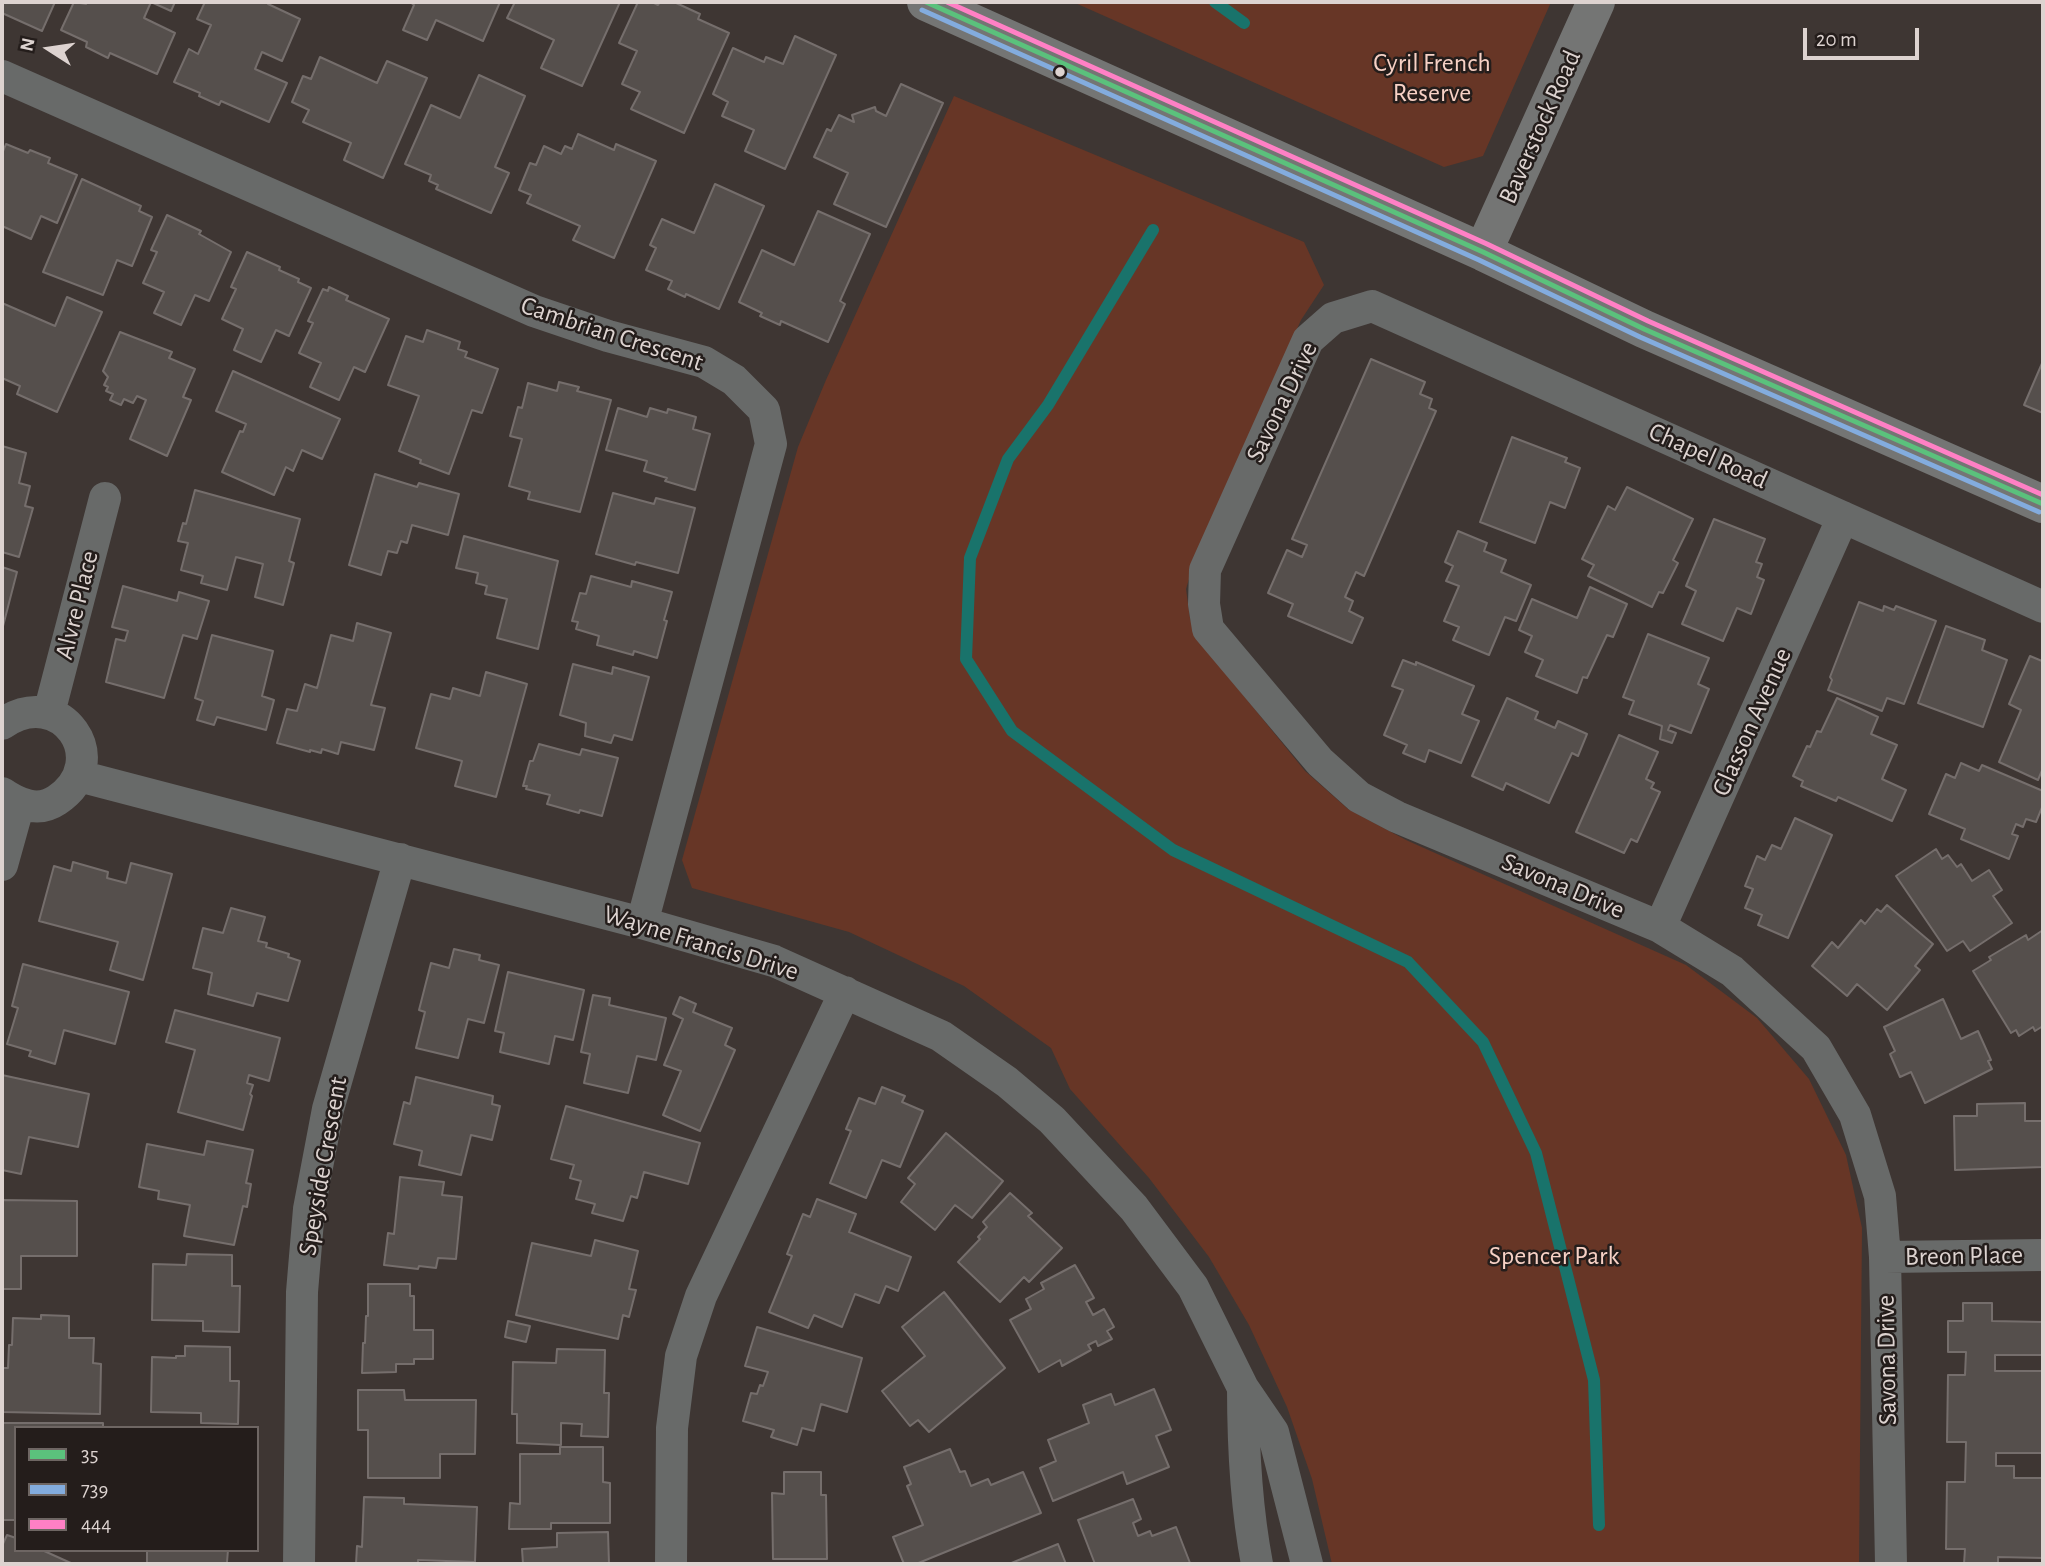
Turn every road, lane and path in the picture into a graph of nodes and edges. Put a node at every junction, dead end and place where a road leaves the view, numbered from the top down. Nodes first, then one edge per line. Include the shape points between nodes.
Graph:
1 (926, 2) edge
2 (1596, 2) edge
3 (2, 76) edge
4 (1483, 252) junction
5 (1372, 306) joint
6 (105, 498) dead end
7 (2043, 504) edge
8 (1843, 517) junction
9 (2043, 607) edge
10 (49, 713) junction
11 (2, 724) edge
12 (79, 776) junction
13 (10, 799) edge
14 (400, 859) junction
15 (2, 865) edge
16 (642, 923) junction
17 (1660, 927) junction
18 (845, 992) junction
19 (2043, 1255) edge
20 (1885, 1257) junction
21 (1243, 1388) junction
22 (299, 1564) edge
23 (671, 1564) edge
24 (1257, 1564) edge
25 (1307, 1564) edge
26 (1891, 1564) edge

1 - 4 main road
2 - 4 main road, Baverstock Road
3 - 16 street, Cambrian Crescent via 534,312 704,362 734,380 764,410 771,444
4 - 7 main road via 1644,329
5 - 8 street, Chapel Road
5 - 17 street, Savona Drive via 1333,318 1308,340 1205,570 1208,629 1320,762 1359,797
6 - 10 street, Alvre Place
8 - 9 street, Chapel Road
8 - 17 street, Glasson Avenue
10 - 11 street via 17,714
10 - 12 street via 74,731 82,761
12 - 13 street via 68,793 52,803 33,807
12 - 14 street, Wayne Francis Drive
13 - 15 street
14 - 16 street, Wayne Francis Drive
14 - 22 street, Speyside Crescent via 328,1109 309,1209 302,1293
16 - 18 street, Wayne Francis Drive via 774,961
17 - 20 street, Savona Drive via 1732,971 1816,1048 1855,1115 1880,1196
18 - 21 street, Wayne Francis Drive via 941,1037 1052,1120 1134,1208 1193,1287
18 - 23 street via 701,1296 681,1356 672,1428
19 - 20 street, Breon Place
20 - 26 street, Savona Drive
21 - 24 street, Wayne Francis Drive via 1243,1444
21 - 25 street, Wayne Francis Drive via 1273,1433

